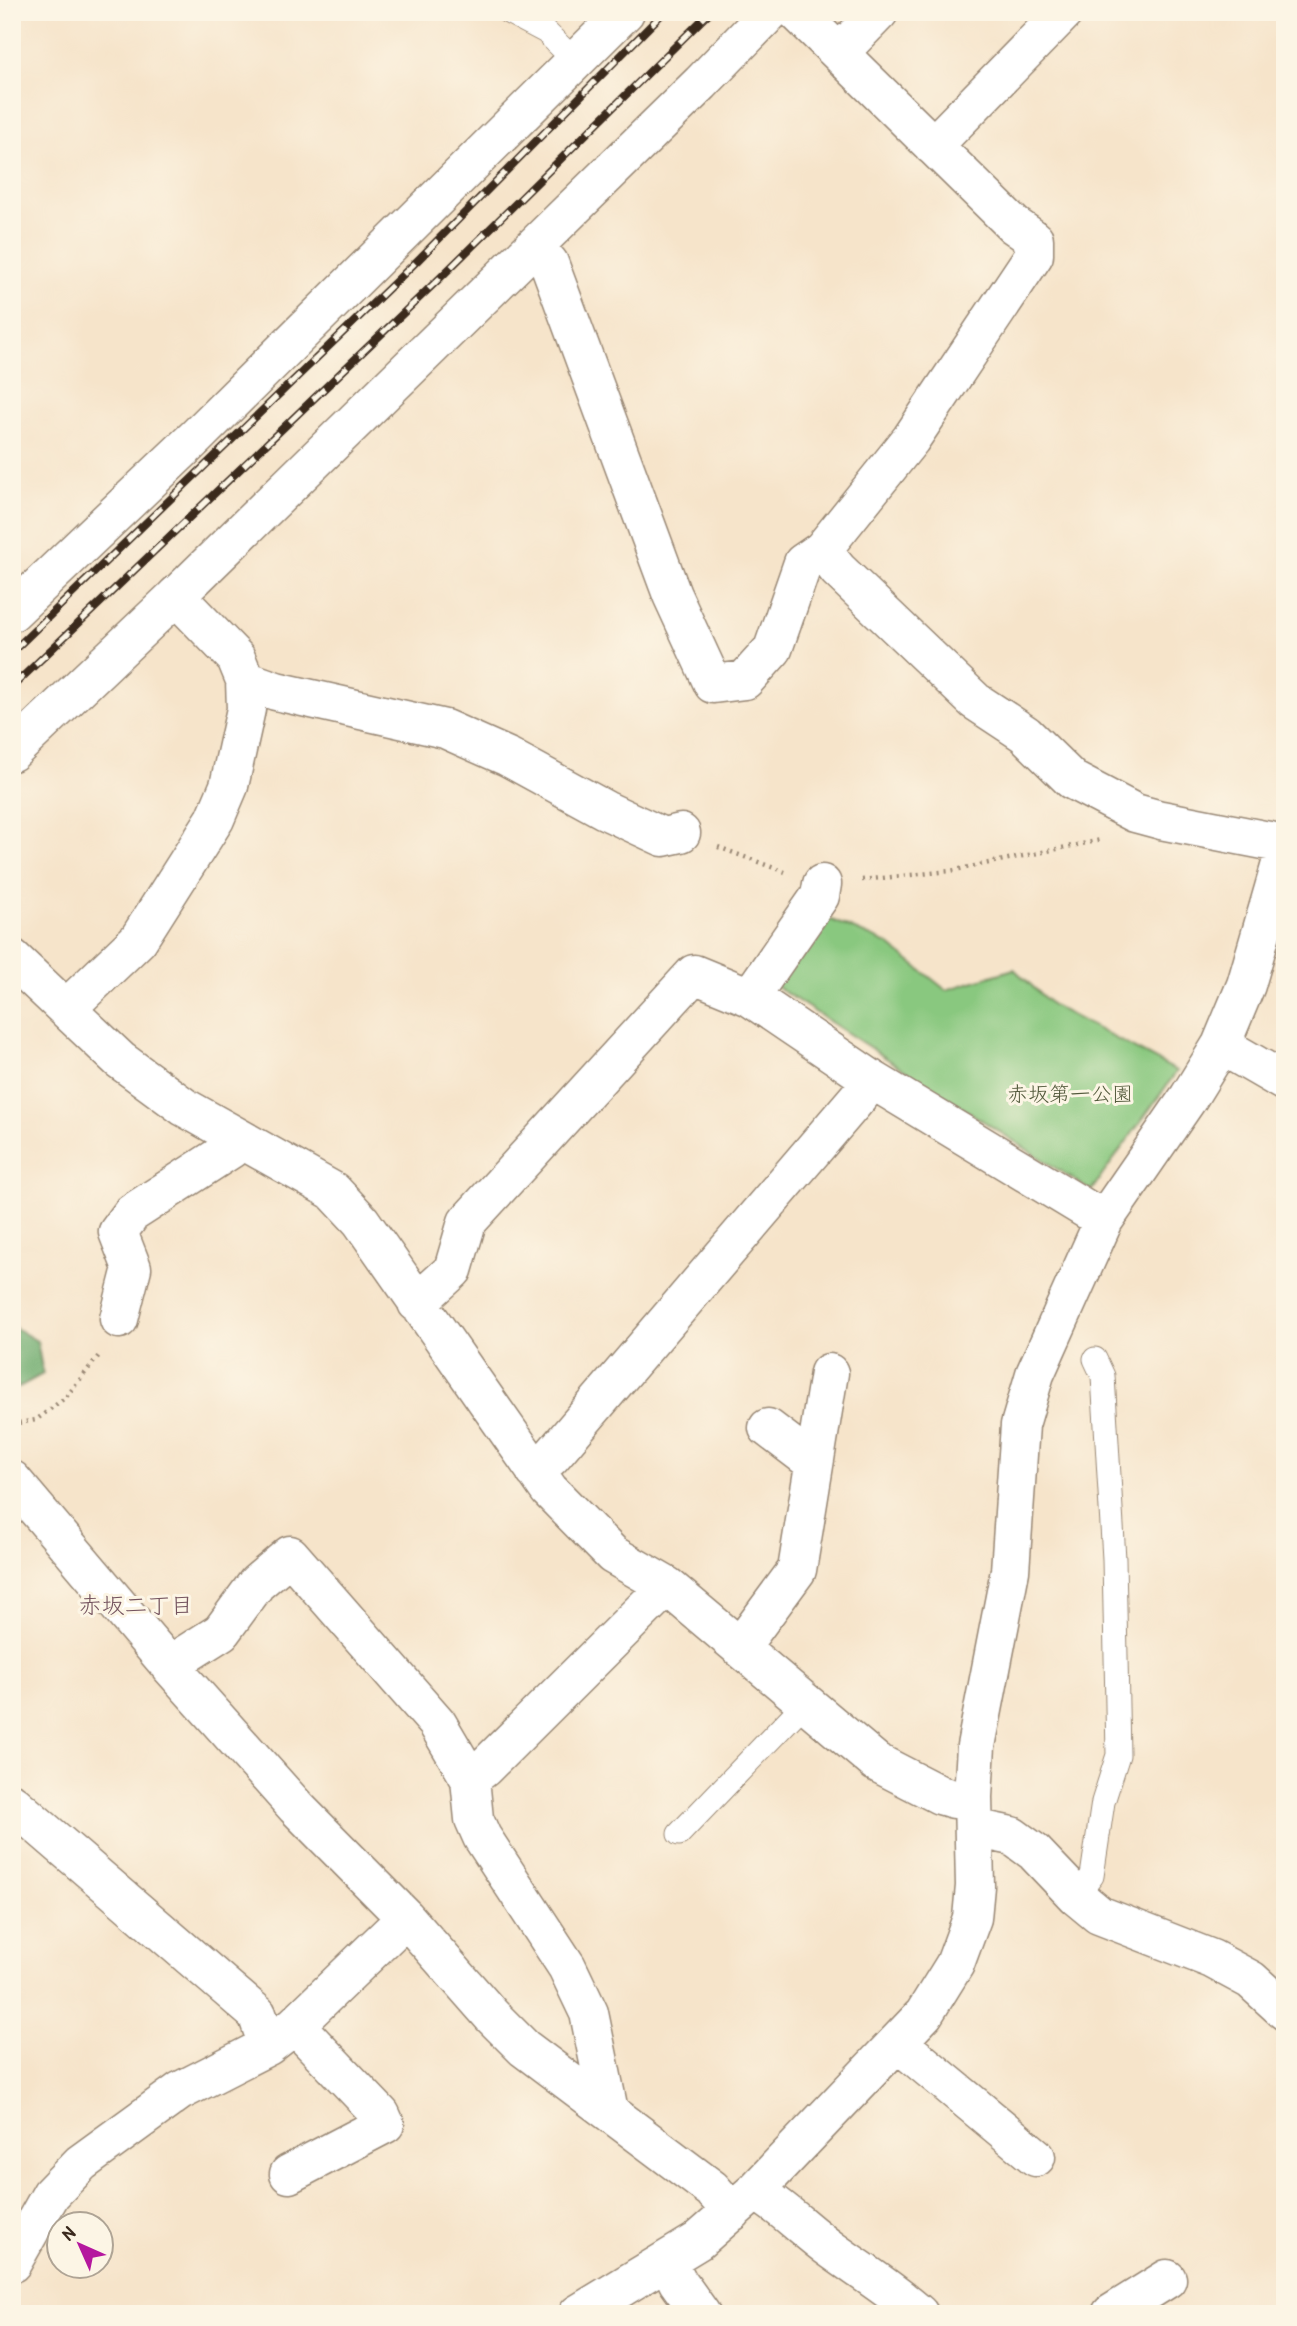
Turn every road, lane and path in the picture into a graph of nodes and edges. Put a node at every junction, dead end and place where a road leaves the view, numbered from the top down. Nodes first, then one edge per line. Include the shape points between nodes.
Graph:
1 (508, 12) edge
2 (625, 12) edge
3 (769, 12) edge
4 (797, 12) edge
5 (879, 12) edge
6 (1064, 12) edge
7 (839, 53) junction
8 (575, 61) junction
9 (933, 146) junction
10 (534, 246) junction
11 (822, 550) junction
12 (176, 596) junction
13 (12, 612) edge
14 (245, 680) junction
15 (12, 752) edge
16 (1161, 820) junction
17 (681, 833) joint
18 (1285, 844) edge
19 (1285, 850) edge
20 (822, 884) junction
21 (12, 958) edge
22 (750, 997) junction
23 (67, 1007) junction
24 (1221, 1045) junction
25 (872, 1079) junction
26 (1285, 1082) edge
27 (240, 1140) junction
28 (1104, 1220) junction
29 (418, 1303) junction
30 (119, 1319) joint
31 (1095, 1359) dead end
32 (829, 1373) dead end
33 (12, 1424) edge
34 (768, 1428) dead end
35 (814, 1463) junction
36 (536, 1471) junction
37 (12, 1480) edge
38 (667, 1586) junction
39 (741, 1646) junction
40 (169, 1665) junction
41 (806, 1702) junction
42 (470, 1779) junction
43 (12, 1803) edge
44 (974, 1813) junction
45 (679, 1835) dead end
46 (1076, 1896) junction
47 (406, 1918) junction
48 (1285, 2011) edge
49 (282, 2035) junction
50 (897, 2042) junction
51 (609, 2111) junction
52 (1035, 2157) dead end
53 (289, 2174) dead end
54 (743, 2202) junction
55 (667, 2260) junction
56 (12, 2263) edge
57 (1167, 2279) dead end
58 (578, 2314) edge
59 (701, 2314) edge
60 (919, 2314) edge
61 (1111, 2314) edge

1 - 8 lane via 545,32
2 - 8 street
3 - 10 street
4 - 7 street
5 - 7 street
6 - 9 street
7 - 9 street
8 - 13 street via 196,437
9 - 11 street via 1034,239 1034,255 911,439
10 - 11 street via 549,263 673,595 713,684 745,680 773,649 803,563
10 - 12 street
11 - 16 street via 975,702 1025,734 1072,780 1135,813
12 - 14 street via 236,658
12 - 15 street
14 - 17 street via 445,729 663,837
14 - 23 street via 246,709 229,786 215,819 138,940
16 - 18 street
16 - 20 path via 1135,834 950,871
17 - 20 path
19 - 24 street via 1246,985
20 - 22 street via 820,896
21 - 23 street
22 - 25 street
22 - 29 street via 694,974 467,1222 453,1270
23 - 27 street via 120,1060 184,1107
24 - 26 street
24 - 28 street
25 - 28 street
25 - 36 street
27 - 29 street via 333,1191 361,1221
27 - 30 street via 132,1213 118,1232 132,1268
28 - 44 street via 1035,1374 1020,1425 1010,1572 976,1746
29 - 36 street
30 - 33 path via 112,1338 66,1397 36,1420
31 - 46 lane via 1103,1376 1114,1559 1118,1755 1103,1802 1092,1876
32 - 35 street
34 - 35 street
35 - 39 street via 797,1570
36 - 38 street via 613,1555
37 - 40 street
38 - 39 street
38 - 42 street
39 - 41 street
40 - 42 street via 221,1632 257,1583 290,1555 437,1723
40 - 47 street via 296,1807
41 - 44 street via 876,1762
41 - 45 lane
42 - 51 street via 474,1819 482,1837 567,1967 589,2013
43 - 49 street
44 - 46 street via 1034,1852
44 - 50 street via 972,1919 955,1964 924,2014
46 - 48 street via 1099,1915 1222,1964 1251,1980
47 - 49 street
47 - 51 street via 524,2048
49 - 53 street via 381,2115 385,2124
49 - 56 street via 180,2091 81,2163 51,2194
50 - 52 street
50 - 54 street
51 - 54 street via 712,2189
54 - 55 street via 698,2241
54 - 60 street via 772,2201
55 - 58 street
55 - 59 street
57 - 61 street

